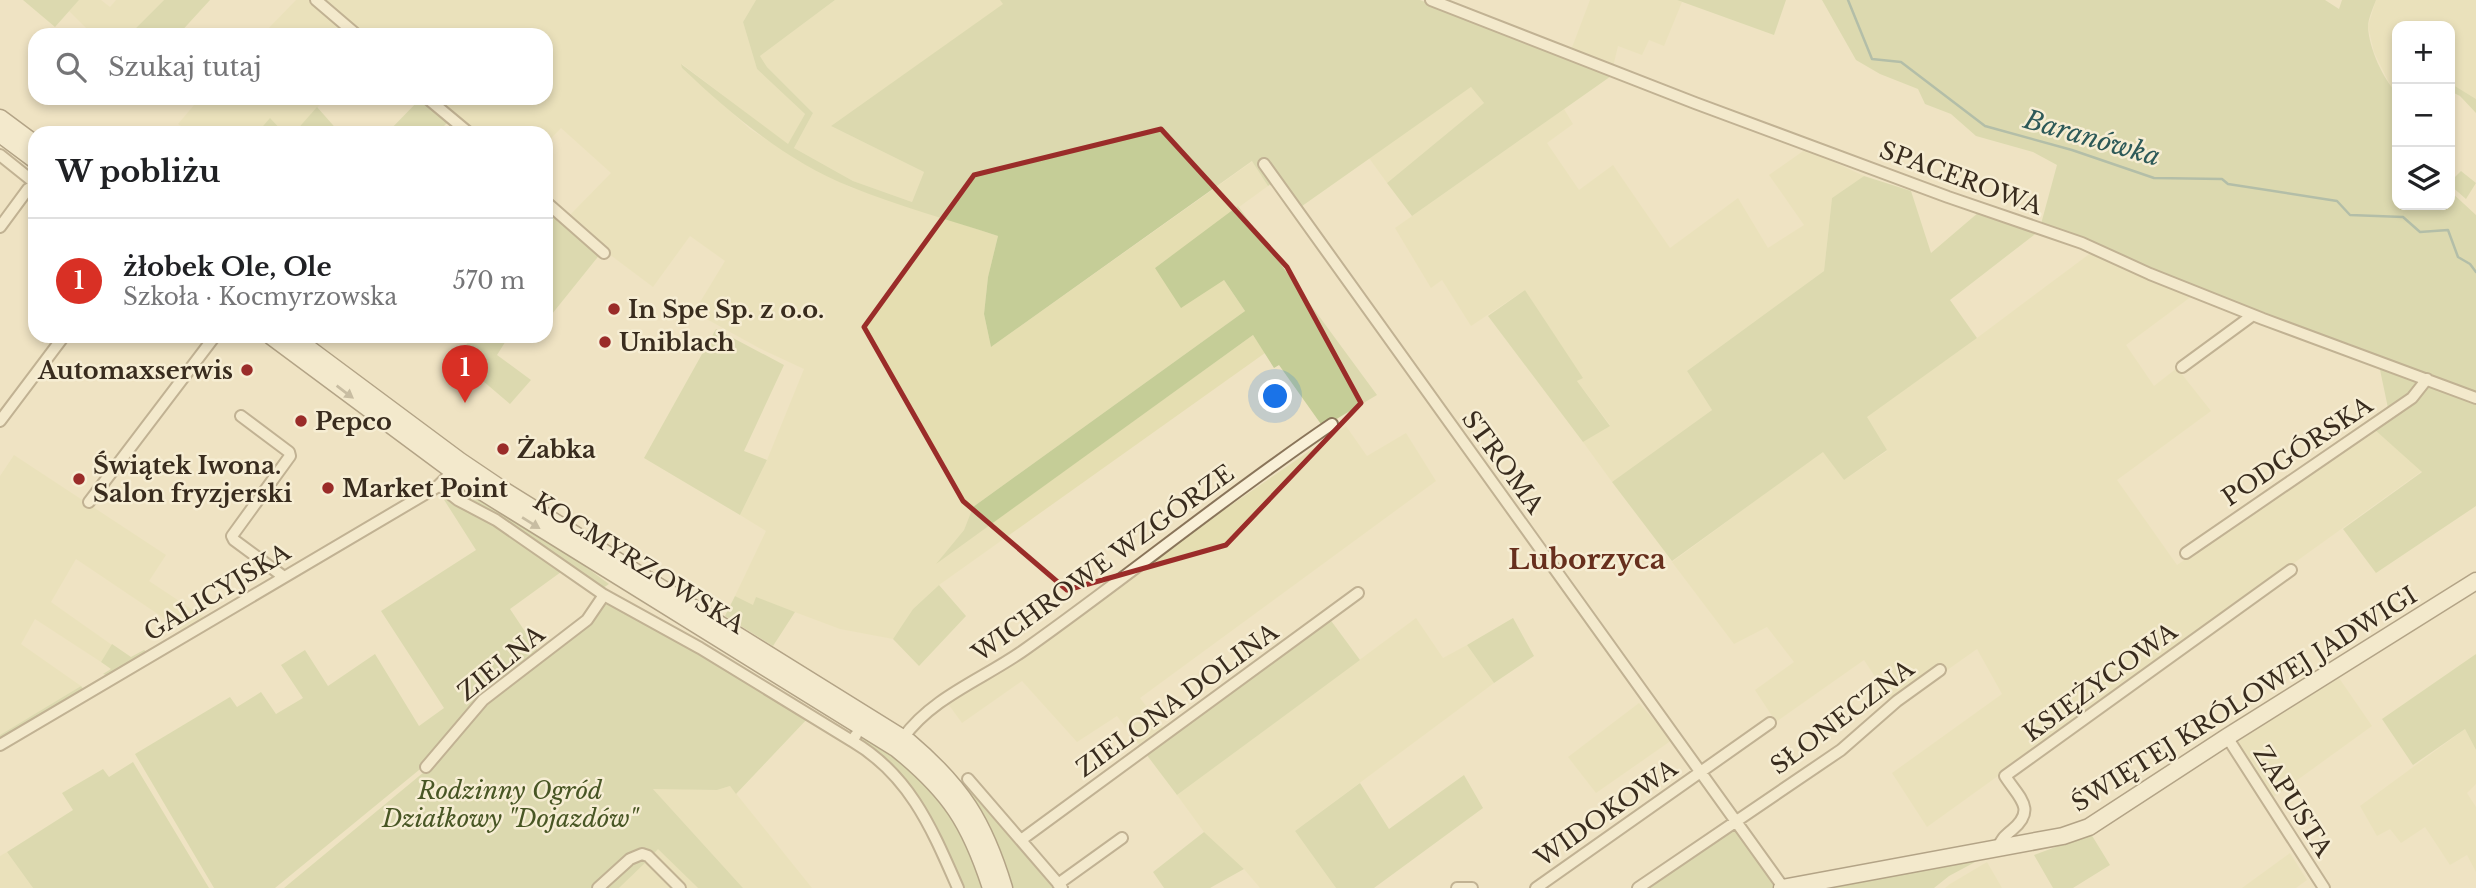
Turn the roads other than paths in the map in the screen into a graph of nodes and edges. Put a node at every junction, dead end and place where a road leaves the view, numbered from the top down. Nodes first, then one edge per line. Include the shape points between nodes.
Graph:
1 (316, 0) edge
2 (1432, 0) edge
3 (348, 28) edge
4 (435, 105) edge
5 (0, 118) edge
6 (461, 126) edge
7 (0, 134) edge
8 (28, 139) edge
9 (0, 155) edge
10 (28, 155) edge
11 (1264, 164) dead end
12 (28, 178) edge
13 (28, 189) edge
14 (553, 208) edge
15 (0, 227) edge
16 (604, 253) dead end
17 (2253, 315) junction
18 (59, 343) edge
19 (210, 343) edge
20 (280, 343) edge
21 (301, 343) edge
22 (2182, 367) dead end
23 (2427, 379) junction
24 (2476, 398) edge
25 (241, 416) dead end
26 (0, 421) edge
27 (1332, 424) dead end
28 (452, 472) junction
29 (439, 485) junction
30 (89, 502) dead end
31 (2186, 552) dead end
32 (2291, 570) dead end
33 (284, 577) junction
34 (2476, 580) edge
35 (1358, 593) dead end
36 (604, 595) junction
37 (749, 650) junction
38 (1940, 670) dead end
39 (1770, 723) dead end
40 (862, 727) junction
41 (2227, 737) junction
42 (903, 738) junction
43 (852, 741) junction
44 (0, 745) edge
45 (426, 767) dead end
46 (1700, 772) junction
47 (968, 779) dead end
48 (1735, 821) junction
49 (1122, 838) dead end
50 (1021, 841) junction
51 (1998, 848) junction
52 (1060, 886) edge
53 (598, 888) edge
54 (680, 888) edge
55 (958, 888) edge
56 (991, 888) edge
57 (1004, 888) edge
58 (1457, 888) edge
59 (1472, 888) edge
60 (1536, 888) edge
61 (1638, 888) edge
62 (1782, 888) edge
63 (2323, 888) edge

1 - 3 street
2 - 17 street, SPACEROWA via 1914,184 2082,243
4 - 6 street
5 - 8 main road
7 - 10 main road
9 - 12 street
11 - 46 street, STROMA
13 - 15 street
14 - 16 street
17 - 22 street
17 - 23 street, SPACEROWA
18 - 26 street
19 - 30 street
20 -> 28 main road, KOCMYRZOWSKA
21 - 37 main road, KOCMYRZOWSKA via 460,461
23 - 24 street, SPACEROWA
23 - 31 street, PODGÓRSKA via 2412,398
25 - 33 street via 290,456 232,537
27 - 42 street, WICHROWE WZGÓRZE via 1022,652 940,701
28 - 29 street, GALICYJSKA
28 -> 37 main road, KOCMYRZOWSKA
29 - 33 street, GALICYJSKA
29 - 36 street
32 - 51 street, KSIĘŻYCOWA via 2005,776 2026,815 2000,839
33 - 44 street, GALICYJSKA
34 - 41 main road, ŚWIĘTEJ KRÓLOWEJ JADWIGI
35 - 50 street, ZIELONA DOLINA
36 - 43 street via 701,648
36 - 45 street, ZIELNA via 587,620 483,700
37 - 40 main road
37 - 42 main road
38 - 48 street, SŁONECZNA via 1841,750
39 - 46 street, WIDOKOWA
40 - 43 street
40 - 56 main road via 920,767 949,798 972,835
41 - 51 main road, ŚWIĘTEJ KRÓLOWEJ JADWIGI via 2089,827
41 - 63 street, ZAPUSTA
42 - 57 main road via 961,792 987,837
43 - 55 street via 873,753 902,783 928,821
46 - 48 street, STROMA
46 - 60 street, WIDOKOWA
47 - 50 street
48 - 61 street, SŁONECZNA
48 - 62 street, STROMA
49 - 52 street
50 - 52 street
51 - 62 main road, ŚWIĘTEJ KRÓLOWEJ JADWIGI
53 - 54 street via 642,854
58 - 59 street

